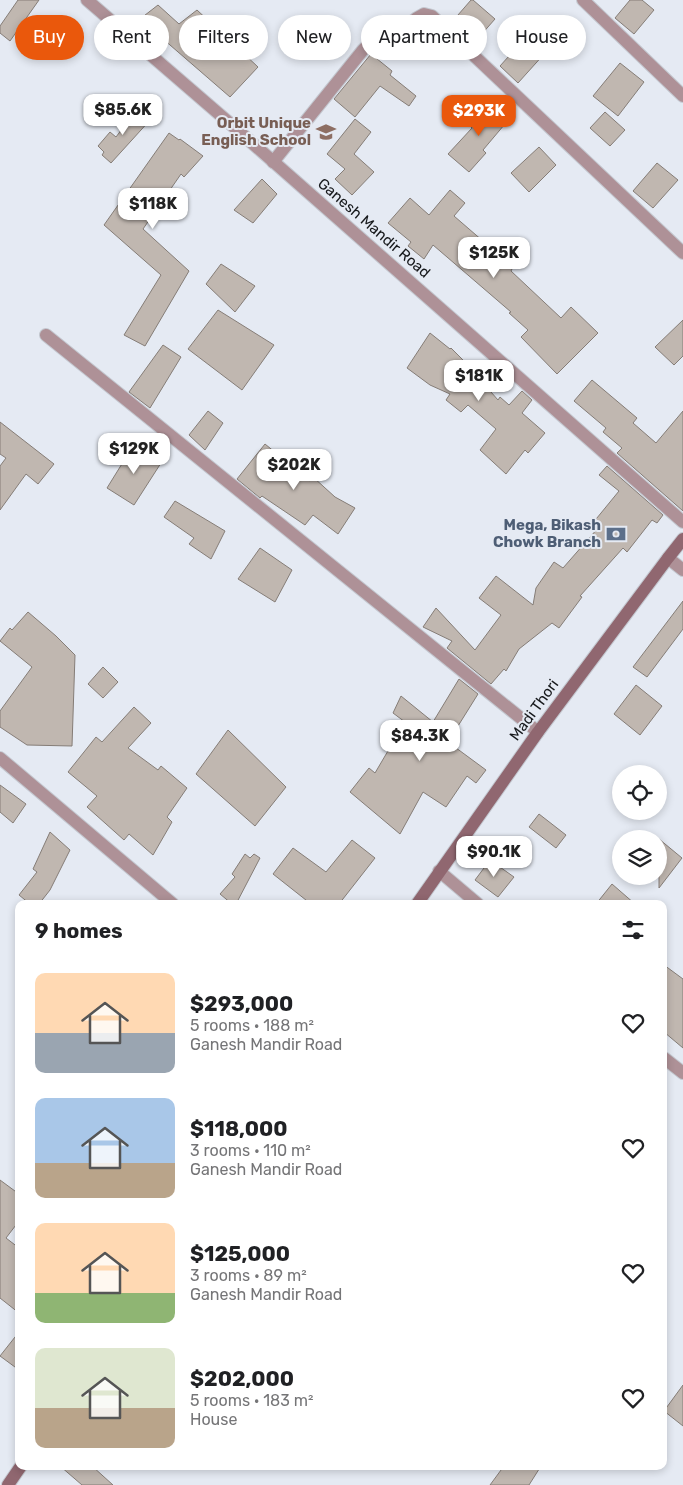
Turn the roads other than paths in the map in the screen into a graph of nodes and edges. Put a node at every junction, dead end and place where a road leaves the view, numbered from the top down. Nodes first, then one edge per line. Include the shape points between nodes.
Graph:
1 (87, 0) edge
2 (583, 0) edge
3 (683, 96) edge
4 (274, 162) junction
5 (683, 253) edge
6 (46, 335) dead end
7 (683, 522) edge
8 (683, 539) edge
9 (668, 558) junction
10 (683, 570) edge
11 (538, 732) junction
12 (0, 758) edge
13 (439, 871) junction
14 (168, 900) edge
15 (420, 900) edge
16 (473, 900) edge
17 (667, 1060) edge
18 (683, 1073) edge
19 (18, 1470) edge
20 (8, 1485) edge

1 - 4 street, Ganesh Mandir Road
2 - 3 street
4 - 5 street via 362,50 373,40 400,32 424,14 432,16
4 - 7 street, Ganesh Mandir Road
6 - 11 street
8 - 9 main road, Madi Thori
9 - 10 street
9 - 11 main road, Madi Thori
11 - 13 main road, Madi Thori
12 - 14 street
13 - 15 main road, Madi Thori
13 - 16 street
17 - 18 street
19 - 20 main road

